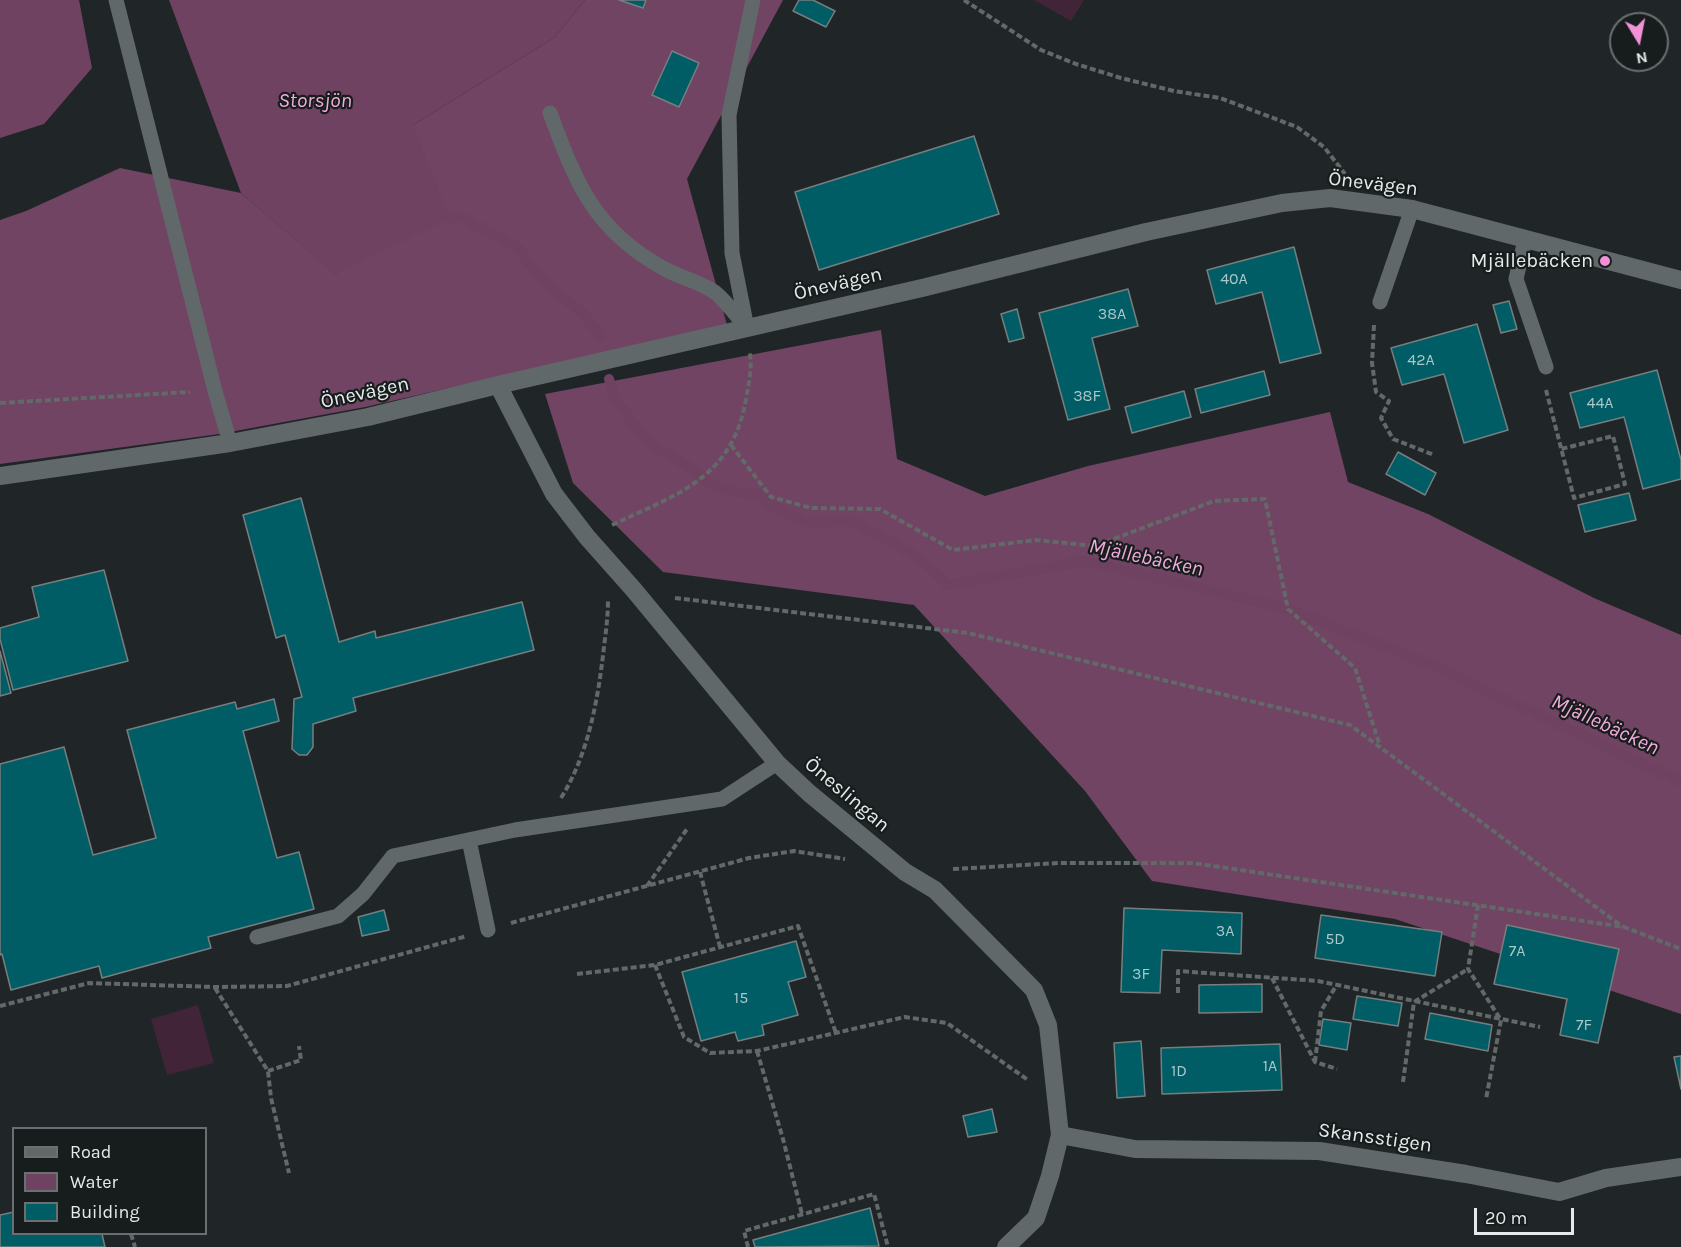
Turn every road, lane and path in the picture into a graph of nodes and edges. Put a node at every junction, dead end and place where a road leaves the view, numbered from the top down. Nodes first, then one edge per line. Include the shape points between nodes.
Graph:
1 (116, 0) edge
2 (753, 0) edge
3 (964, 0) edge
4 (550, 113) dead end
5 (1362, 201) junction
6 (1412, 209) junction
7 (1525, 240) junction
8 (1681, 280) edge
9 (1380, 302) joint
10 (747, 328) junction
11 (1546, 367) joint
12 (498, 385) junction
13 (214, 391) junction
14 (0, 403) edge
15 (230, 443) junction
16 (731, 445) junction
17 (1561, 448) junction
18 (1434, 455) dead end
19 (0, 476) edge
20 (587, 537) junction
21 (608, 561) junction
22 (634, 590) junction
23 (1380, 747) junction
24 (777, 763) junction
25 (707, 801) junction
26 (544, 825) junction
27 (469, 840) junction
28 (855, 861) dead end
29 (952, 869) dead end
30 (700, 872) junction
31 (647, 886) junction
32 (1478, 905) junction
33 (1624, 927) junction
34 (488, 930) junction
35 (257, 937) dead end
36 (1681, 942) edge
37 (1674, 946) junction
38 (720, 947) junction
39 (1681, 949) edge
40 (655, 965) junction
41 (1468, 969) junction
42 (577, 974) dead end
43 (1272, 978) junction
44 (1336, 986) junction
45 (214, 987) junction
46 (1178, 993) dead end
47 (1414, 1002) junction
48 (0, 1006) edge
49 (1501, 1020) junction
50 (1540, 1027) dead end
51 (836, 1033) junction
52 (298, 1046) dead end
53 (758, 1051) junction
54 (1315, 1062) junction
55 (1337, 1069) dead end
56 (268, 1071) junction
57 (1402, 1082) dead end
58 (1055, 1099) junction
59 (1486, 1099) dead end
60 (1060, 1135) junction
61 (1681, 1167) edge
62 (289, 1173) dead end
63 (802, 1214) junction
64 (748, 1247) edge
65 (888, 1247) edge
66 (1006, 1247) edge

1 - 13 lane
2 - 10 lane via 729,115 732,254
3 - 5 path via 1041,50 1076,64 1174,91 1220,98 1297,127 1324,147
4 - 10 lane via 591,206 621,240 663,268 714,291
5 - 6 street, Önevägen
5 - 10 street, Önevägen via 1330,198 1282,203
6 - 7 street, Önevägen
6 - 9 lane
7 - 8 street, Önevägen
7 - 11 lane via 1516,279
9 - 18 path via 1372,363 1376,392 1389,401 1381,418 1393,439
10 - 12 street, Önevägen
10 - 16 path via 752,366 742,421
11 - 17 path via 1542,374
12 - 15 street, Önevägen via 368,417
12 - 20 street, Öneslingan via 554,494
13 - 14 path
13 - 15 lane
15 - 19 street, Önevägen
16 - 20 path via 712,471 690,488
16 - 23 path via 771,497 811,508 880,509 953,550 1036,540 1095,546 1214,501 1265,499 1288,609 1355,668
17 - 17 path via 1612,436 1625,484 1574,498
20 - 21 street, Öneslingan
21 - 22 street, Öneslingan
21 - 26 path via 608,609 591,728 569,784
22 - 23 path via 692,601 968,633 1350,725
22 - 24 street, Öneslingan
23 - 33 path
24 - 25 lane via 722,799
24 - 58 street, Öneslingan via 905,872 934,890 1034,990 1048,1025
25 - 26 lane
25 - 31 path
26 - 27 lane
27 - 34 lane
27 - 35 lane via 393,856 363,894 338,916
28 - 30 path via 794,851
29 - 32 path via 1059,863 1193,863
30 - 31 path
30 - 38 path
31 - 34 path
32 - 33 path
32 - 41 path
33 - 37 path
34 - 45 path via 286,986
36 - 37 path
37 - 39 path
38 - 40 path
38 - 51 path via 798,926
40 - 42 path
40 - 53 path via 684,1037 710,1053
41 - 47 path
41 - 49 path
43 - 44 path
43 - 46 path via 1178,971
43 - 54 path
44 - 47 path
44 - 54 path via 1321,1011
45 - 48 path via 89,983
45 - 56 path
47 - 49 path
47 - 57 path
49 - 50 path
49 - 59 path
51 - 53 path
51 - 58 path via 905,1017 947,1023
52 - 56 path via 301,1060
53 - 63 path
54 - 55 path
56 - 62 path
58 - 60 street, Öneslingan
60 - 61 street, Skansstigen via 1135,1149 1319,1151 1559,1192 1606,1178
60 - 66 street, Öneslingan via 1036,1218
63 - 64 path via 744,1231
63 - 65 path via 874,1194

